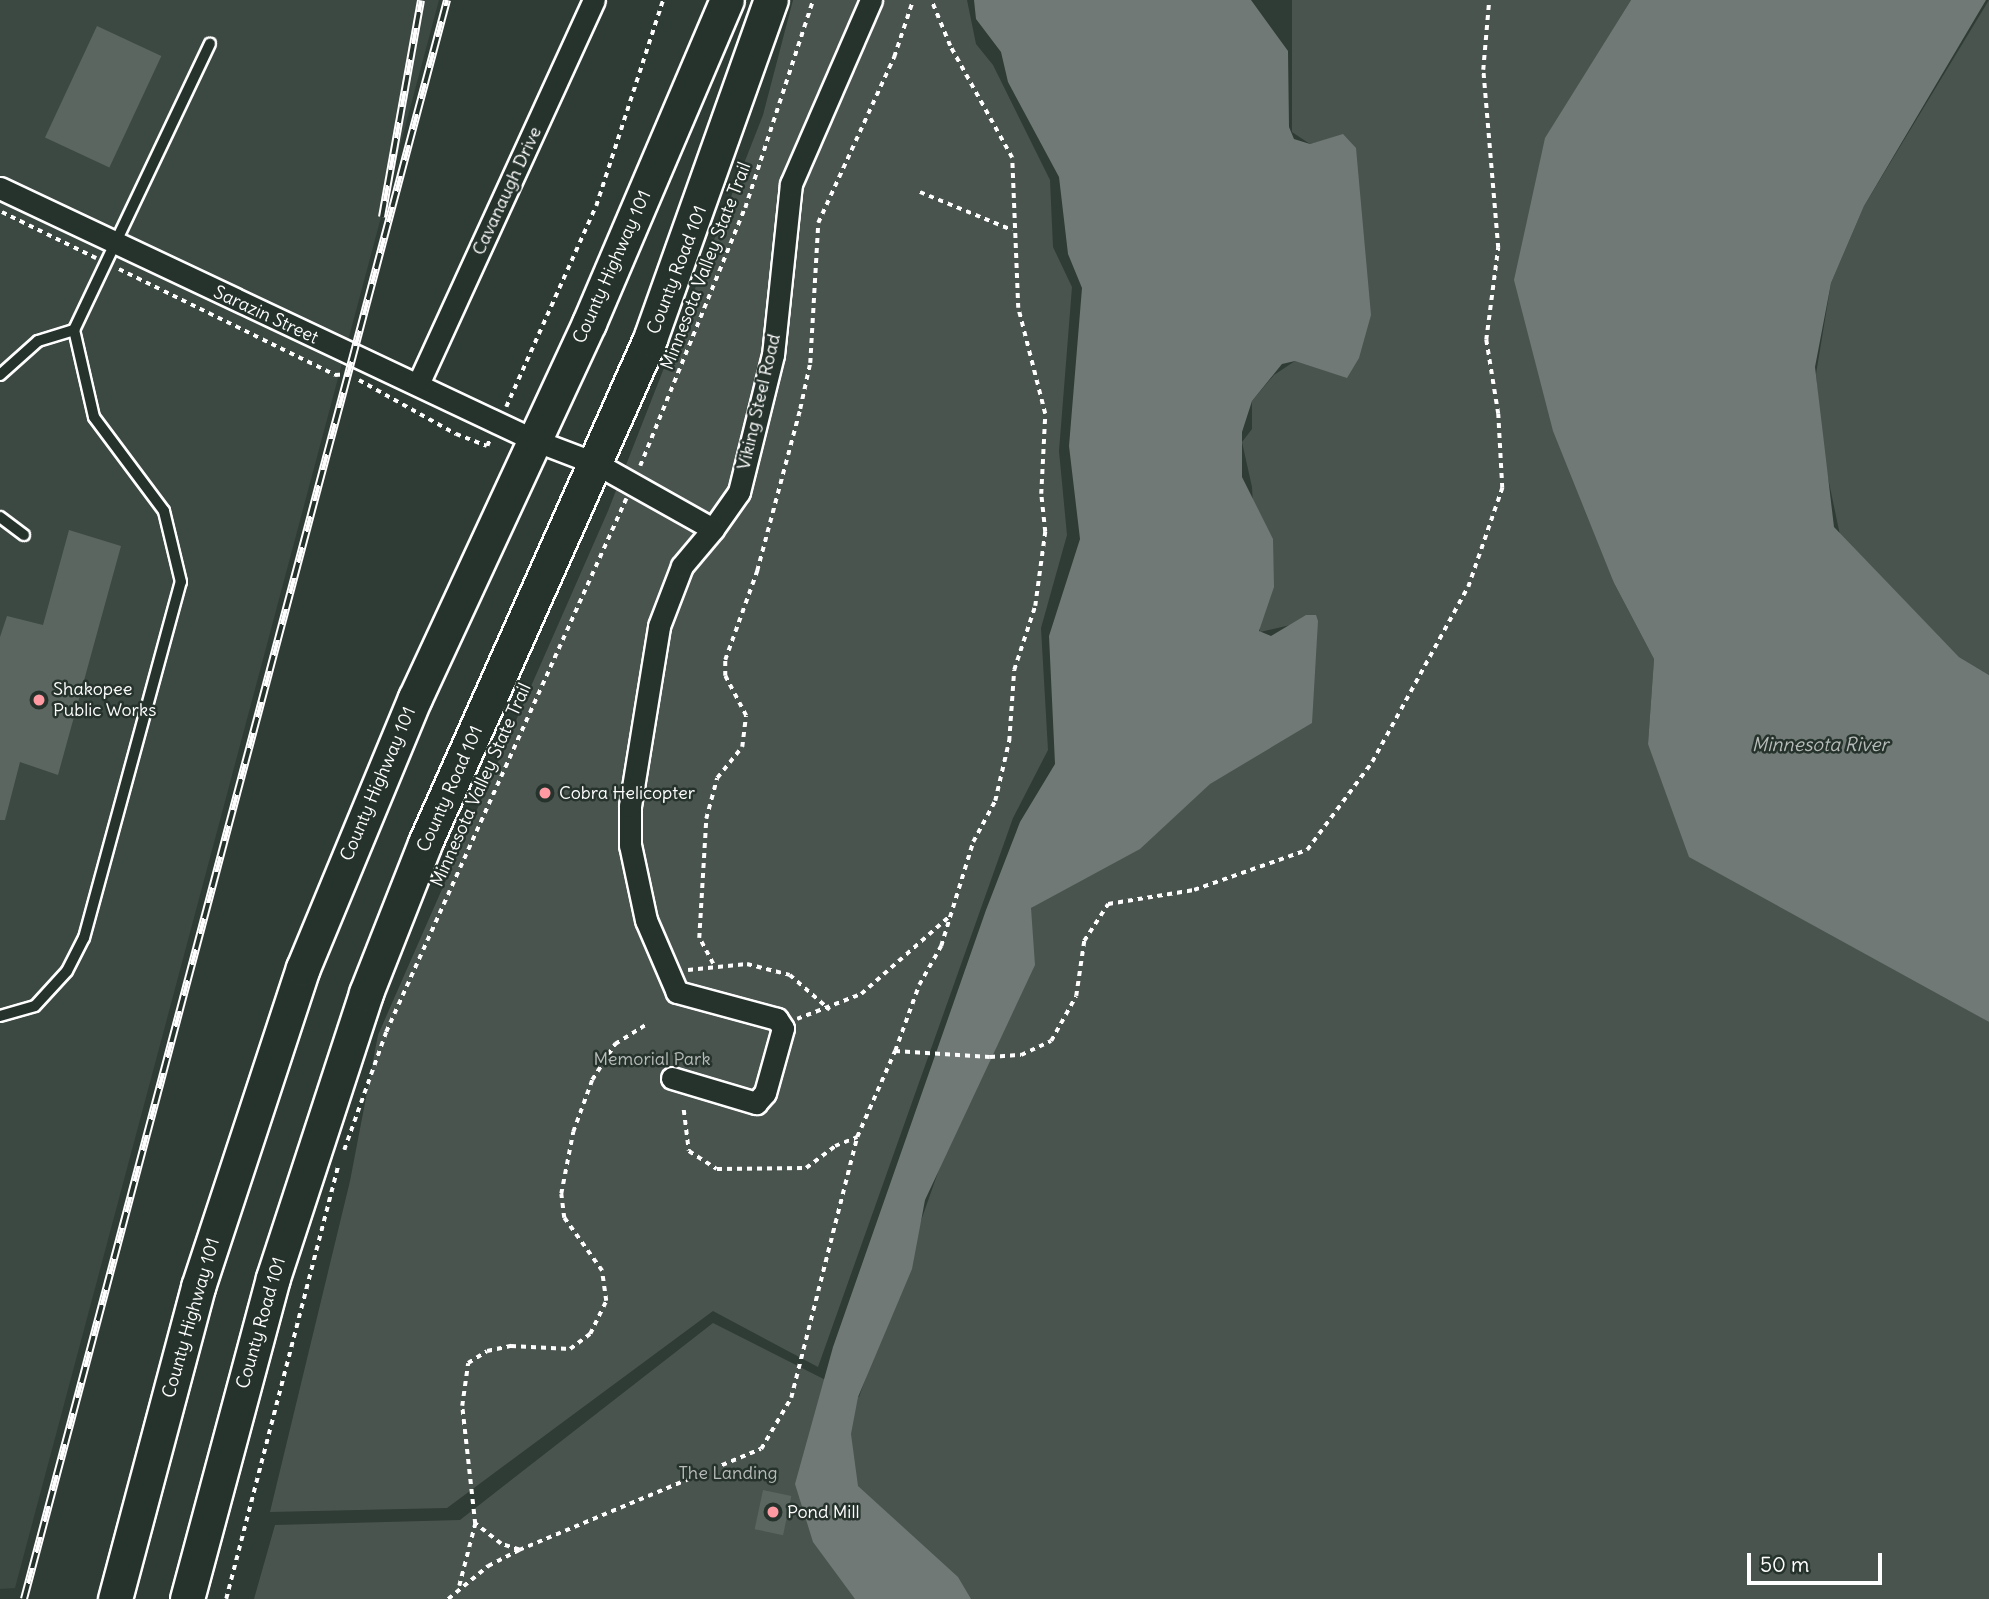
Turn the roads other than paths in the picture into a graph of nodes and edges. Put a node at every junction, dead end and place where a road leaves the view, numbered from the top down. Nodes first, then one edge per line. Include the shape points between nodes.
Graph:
1 (594, 0) edge
2 (727, 0) edge
3 (771, 0) edge
4 (871, 0) edge
5 (210, 44) dead end
6 (0, 188) edge
7 (109, 253) junction
8 (74, 330) junction
9 (0, 375) edge
10 (419, 382) junction
11 (534, 440) junction
12 (597, 464) junction
13 (0, 517) edge
14 (713, 528) junction
15 (24, 535) dead end
16 (0, 1016) edge
17 (672, 1079) dead end
18 (115, 1599) edge
19 (187, 1599) edge

1 - 10 street, Cavanaugh Drive
2 - 11 main road, County Highway 101
3 - 12 main road, County Road 101 via 669,292
4 - 14 street, Viking Steel Road via 791,184 773,355 738,492
5 - 7 lane
6 - 7 street, Sarazin Street
7 - 8 lane
7 - 10 street, Sarazin Street
8 - 9 lane via 38,341
8 - 16 lane via 94,418 164,511 181,582 84,938 67,971 35,1006
10 - 11 street, Sarazin Street
11 - 12 street
11 - 18 main road, County Highway 101 via 399,733 303,968 198,1287
12 - 14 street
12 - 19 main road, County Road 101 via 425,844 366,993 273,1278
13 - 15 lane
14 - 17 street, Viking Steel Road via 682,566 664,607 630,806 637,886 666,975 688,998 782,1022 765,1093 756,1102

